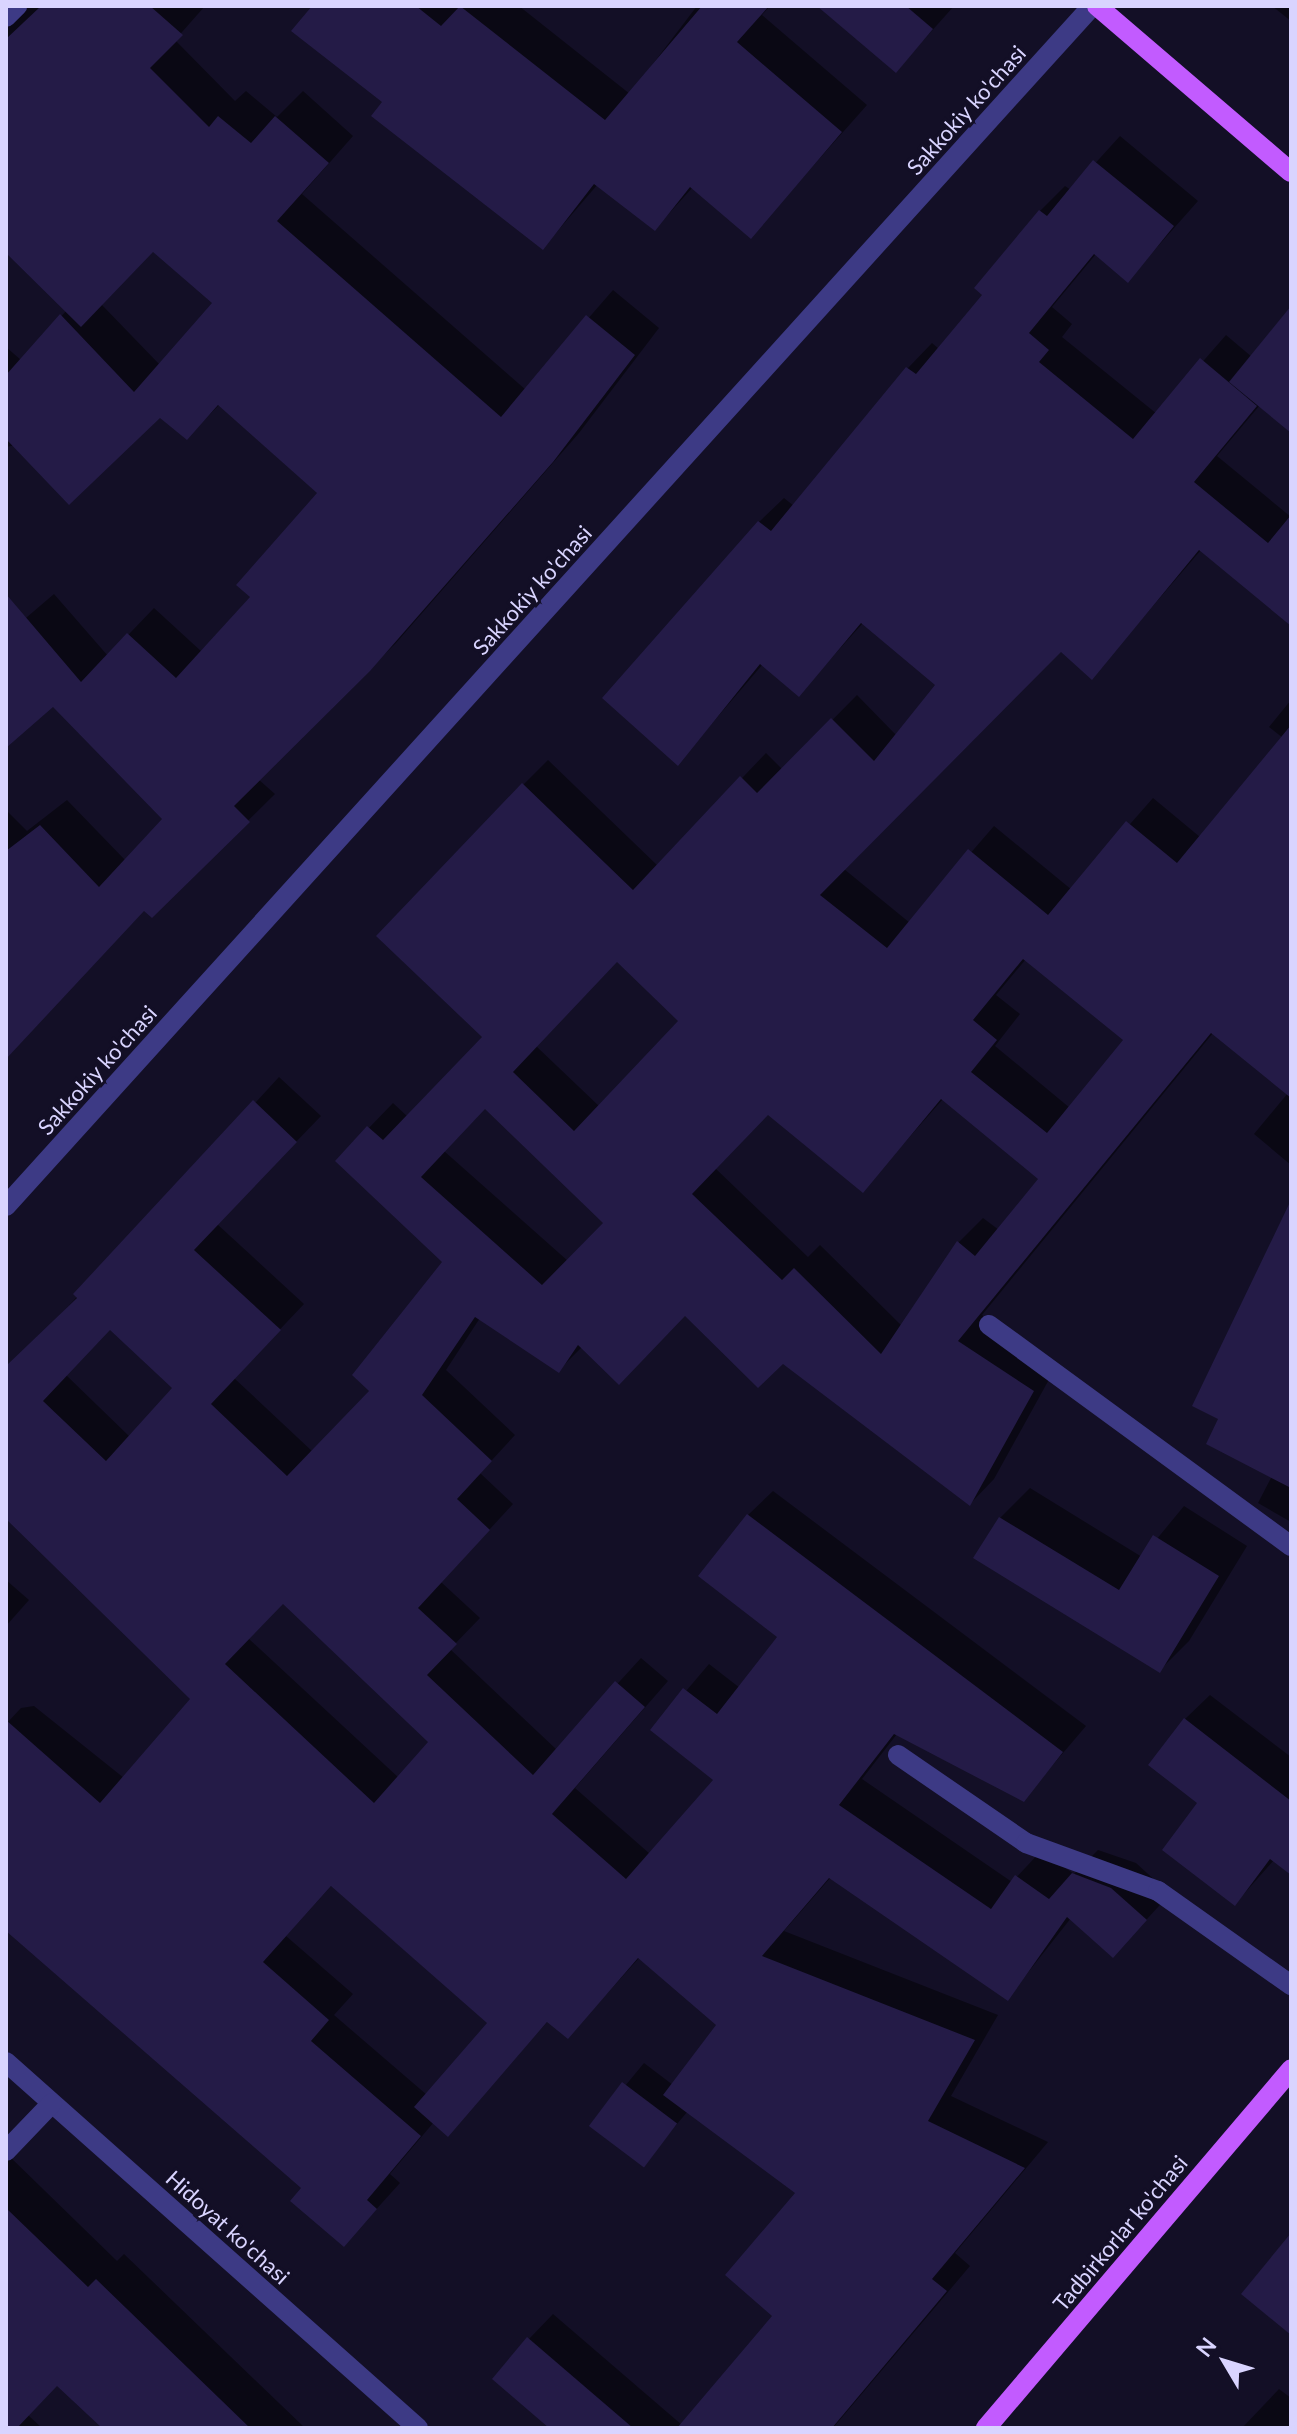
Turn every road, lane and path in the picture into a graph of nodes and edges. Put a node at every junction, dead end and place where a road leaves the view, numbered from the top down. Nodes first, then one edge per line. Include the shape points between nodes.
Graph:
1 (17, 6) edge
2 (1095, 6) edge
3 (6, 17) edge
4 (1291, 172) edge
5 (6, 1206) edge
6 (989, 1325) dead end
7 (1291, 1546) edge
8 (898, 1755) dead end
9 (1291, 1985) edge
10 (6, 2062) edge
11 (1291, 2069) edge
12 (52, 2103) junction
13 (6, 2151) edge
14 (418, 2428) edge
15 (986, 2428) edge

1 - 3 street
2 - 4 main road
2 - 5 street, Sakkokiy ko'chasi
6 - 7 street
8 - 9 street via 1026,1843 1158,1891
10 - 12 street, Hidoyat ko'chasi
11 - 15 main road, Tadbirkorlar ko'chasi
12 - 13 street
12 - 14 street, Hidoyat ko'chasi

